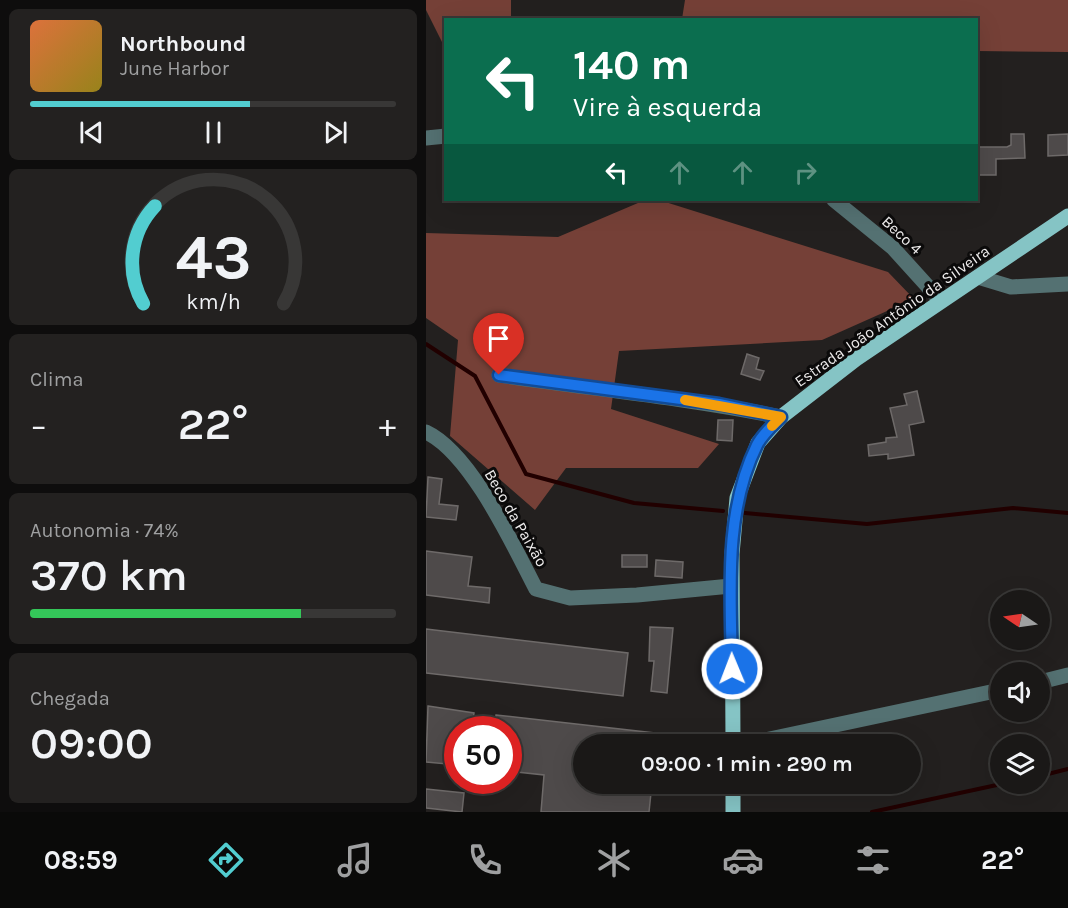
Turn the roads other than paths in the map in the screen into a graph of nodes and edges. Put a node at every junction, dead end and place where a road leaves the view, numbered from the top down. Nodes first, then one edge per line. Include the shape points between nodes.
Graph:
1 (444, 135) edge
2 (426, 138) edge
3 (835, 201) edge
4 (1068, 216) edge
5 (978, 277) junction
6 (1068, 284) edge
7 (941, 301) junction
8 (499, 375) dead end
9 (781, 417) junction
10 (426, 432) edge
11 (731, 586) junction
12 (1068, 675) edge
13 (1050, 680) edge
14 (990, 692) edge
15 (733, 734) edge
16 (793, 734) edge
17 (733, 794) edge
18 (733, 812) edge

1 - 2 street
3 - 7 street, Beco 4 via 893,248
4 - 5 main road, Estrada João Antônio da Silveira
5 - 6 street via 1011,287
5 - 7 main road, Estrada João Antônio da Silveira
7 - 9 main road, Estrada João Antônio da Silveira
8 - 9 street via 719,404
9 - 11 main road, Estrada João Antônio da Silveira via 758,443 737,498
10 - 11 street, Beco da Paixão via 439,438 462,463 506,531 536,589 570,598
11 - 15 main road, Estrada João Antônio da Silveira
12 - 13 street
14 - 16 street
17 - 18 main road

